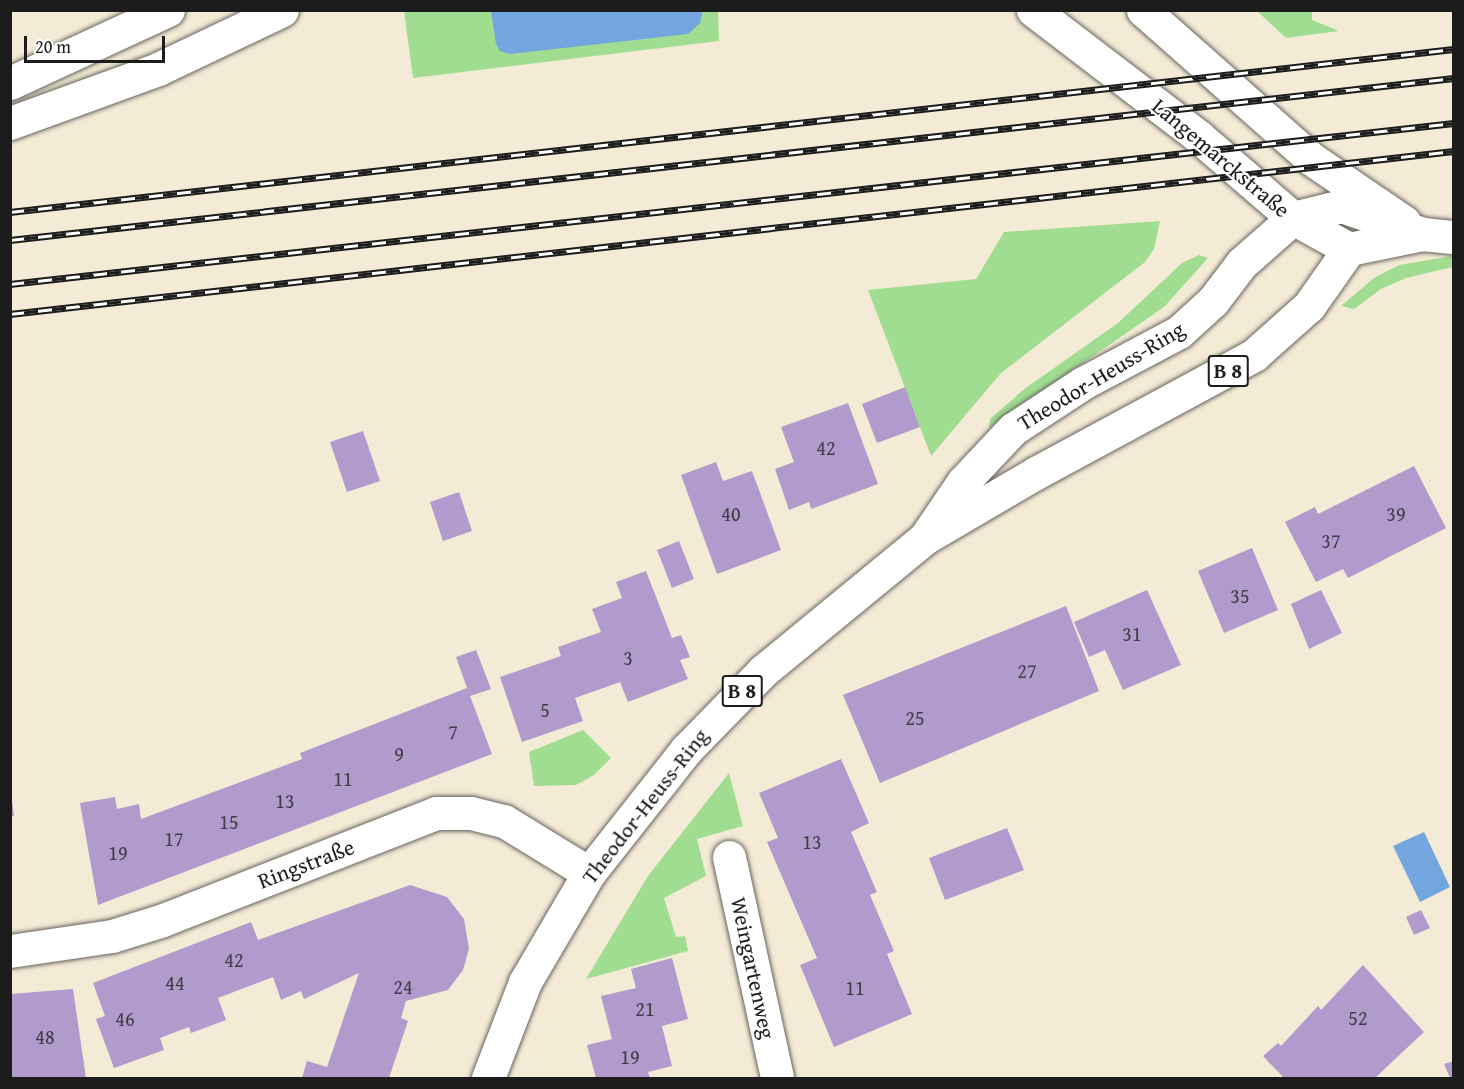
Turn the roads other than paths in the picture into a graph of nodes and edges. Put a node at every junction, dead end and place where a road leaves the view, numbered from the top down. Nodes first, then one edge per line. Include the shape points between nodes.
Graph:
1 (168, 10) edge
2 (282, 10) edge
3 (1032, 10) edge
4 (1143, 10) edge
5 (10, 83) edge
6 (10, 123) edge
7 (1326, 171) junction
8 (1341, 206) junction
9 (1293, 218) junction
10 (1438, 236) edge
11 (1349, 249) junction
12 (925, 538) junction
13 (729, 857) dead end
14 (589, 873) junction
15 (10, 951) edge
16 (488, 1078) edge
17 (777, 1078) edge

1 - 5 main road
2 - 6 main road via 158,69
3 - 9 main road, Langemarckstraße via 1199,137
4 - 7 main road
7 - 8 main road
7 - 10 main road
8 - 9 main road, Theodor-Heuss-Ring
8 - 10 main road
8 - 11 main road
9 - 11 main road, Langemarckstraße
9 - 12 main road, Theodor-Heuss-Ring via 1242,263 1213,301 1179,332 1083,383 1013,429 952,495
10 - 11 main road
11 - 12 main road, Theodor-Heuss-Ring / B 8 via 1309,306 1254,355
12 - 14 main road, Theodor-Heuss-Ring / B 8 via 809,631 717,714
13 - 17 main road, Weingartenweg
14 - 15 main road, Ringstraße via 504,821 471,813 436,813 163,920 112,936
14 - 16 main road, Theodor-Heuss-Ring / B 8 via 525,982

